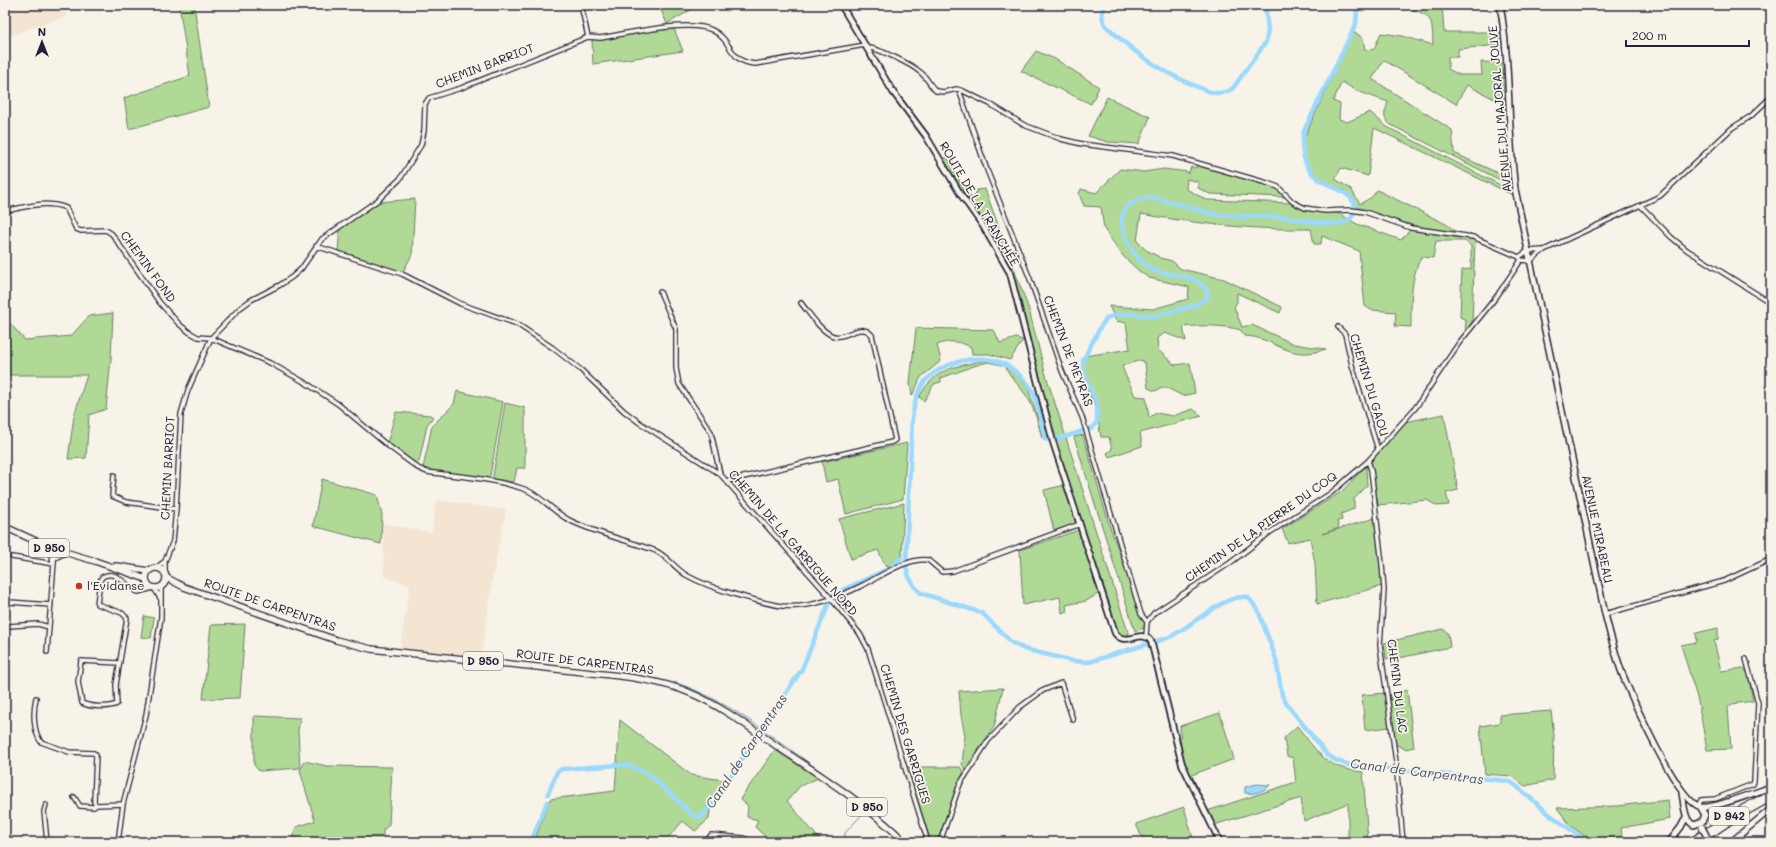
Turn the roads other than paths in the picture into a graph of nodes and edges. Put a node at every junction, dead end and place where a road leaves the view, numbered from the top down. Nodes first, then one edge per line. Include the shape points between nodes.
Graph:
1 (581, 5) edge
2 (841, 5) edge
3 (1500, 5) edge
4 (588, 37) junction
5 (866, 46) junction
6 (959, 90) junction
7 (1771, 97) edge
8 (1641, 206) junction
9 (5, 211) edge
10 (316, 246) junction
11 (1544, 250) junction
12 (1528, 251) junction
13 (1520, 259) junction
14 (1530, 260) junction
15 (660, 292) dead end
16 (1771, 303) edge
17 (802, 304) dead end
18 (1338, 327) dead end
19 (211, 338) junction
20 (1378, 450) junction
21 (1368, 461) junction
22 (720, 474) junction
23 (114, 475) dead end
24 (727, 481) junction
25 (176, 509) junction
26 (1080, 525) junction
27 (5, 527) edge
28 (53, 549) junction
29 (65, 553) junction
30 (12, 557) dead end
31 (55, 558) junction
32 (1771, 559) edge
33 (95, 561) junction
34 (165, 561) junction
35 (54, 564) junction
36 (156, 568) junction
37 (149, 571) junction
38 (166, 575) junction
39 (146, 581) junction
40 (163, 586) junction
41 (184, 587) junction
42 (153, 588) junction
43 (143, 590) junction
44 (160, 599) junction
45 (831, 599) junction
46 (7, 600) dead end
47 (51, 605) junction
48 (1605, 614) junction
49 (1147, 622) junction
50 (9, 626) dead end
51 (49, 627) junction
52 (860, 634) joint
53 (1146, 636) junction
54 (47, 652) dead end
55 (1746, 659) dead end
56 (119, 663) junction
57 (36, 698) dead end
58 (1073, 720) dead end
59 (1771, 787) edge
60 (1682, 792) junction
61 (1771, 793) edge
62 (74, 797) dead end
63 (1771, 798) edge
64 (123, 804) junction
65 (46, 805) dead end
66 (96, 805) junction
67 (1698, 806) junction
68 (1771, 810) edge
69 (1686, 814) junction
70 (1701, 826) junction
71 (1710, 841) edge
72 (47, 842) edge
73 (118, 842) edge
74 (706, 842) edge
75 (755, 842) edge
76 (905, 842) edge
77 (928, 842) edge
78 (940, 842) edge
79 (1220, 842) edge
80 (1403, 842) edge
81 (1669, 842) edge
82 (1690, 842) edge
83 (1699, 842) edge
84 (1731, 842) edge

1 - 4 street
2 - 5 street, ROUTE DE LA TRANCHÉE
3 - 12 main road, AVENUE DU MAJORAL JOUVE via 1505,43 1513,171
4 - 5 street via 600,38 674,27 701,27 718,34 742,62 755,64
4 - 10 street, CHEMIN BARRIOT via 462,88 429,98 425,104 421,145 400,179 378,200 322,238
5 - 6 street via 915,69 925,76 936,92
5 - 26 street, ROUTE DE LA TRANCHÉE via 893,92 926,136 1010,273 1053,440
6 - 13 street via 990,104 1024,126 1061,139 1193,160 1278,187 1294,202 1305,208 1325,211 1354,210 1375,214 1411,228 1473,237
6 - 49 street, CHEMIN DE MEYRAS via 1085,430 1141,614
7 - 8 street via 1751,116 1727,133 1668,190
8 - 11 street
8 - 16 street via 1687,250
9 - 19 street, CHEMIN FOND via 41,204 60,206 66,208 76,229 106,230 112,234 160,303 179,324 198,337
10 - 19 street, CHEMIN BARRIOT via 301,269 292,277 240,308
10 - 22 street, CHEMIN DE LA GARRIGUE NORD via 402,274 461,304 517,324 574,364 640,423
11 - 12 street
11 - 14 street
12 - 13 street
12 - 14 main road, AVENUE DU MAJORAL JOUVE
13 - 14 street
13 - 20 street, CHEMIN DE LA PIERRE DU COQ via 1497,296 1459,343 1416,407
14 - 48 main road, AVENUE MIRABEAU
15 - 22 street via 676,329 676,368 679,384 711,432
17 - 24 street via 831,335 841,336 861,329 866,329 872,335 895,440
18 - 20 street, CHEMIN DU GAOU via 1345,334
19 - 25 street, CHEMIN BARRIOT via 188,390 181,414
19 - 45 street via 270,363 306,383 338,404 418,468 427,472 490,480 526,490 569,520 663,554 676,569 686,575 733,594 782,606
20 - 21 street, CHEMIN DE LA PIERRE DU COQ
21 - 49 street, CHEMIN DE LA PIERRE DU COQ via 1331,493 1168,603
21 - 80 street, CHEMIN DU LAC via 1372,477 1384,590 1380,644 1397,773
22 - 24 street, CHEMIN DE LA GARRIGUE NORD
23 - 25 street via 112,496 126,502
24 - 45 street, CHEMIN DE LA GARRIGUE NORD
25 - 34 street, CHEMIN BARRIOT via 173,541
26 - 45 street via 953,571 942,572 928,560 904,564
26 - 53 street, ROUTE DE LA TRANCHÉE via 1115,633 1121,639 1129,640
27 - 28 main road, D 950
28 - 29 main road, D 950
28 - 31 street
28 - 35 street
29 - 31 street
29 - 33 main road, D 950
30 - 35 street
31 - 35 street
32 - 48 street via 1724,581
33 - 37 main road, D 950
33 - 39 main road, D 950
34 - 36 street
34 - 38 street, CHEMIN BARRIOT
35 - 47 street
36 - 37 main road
36 - 38 main road, D 950
37 - 39 main road
38 - 40 main road
38 - 41 main road, D 950
39 - 42 main road, D 950
39 - 43 street
40 - 41 main road, D 950
40 - 42 main road, D 950
40 - 44 street
41 - 76 main road, ROUTE DE CARPENTRAS / D 950 via 336,640 371,649 660,682 688,692 717,708 865,805
42 - 43 street
42 - 44 street
43 - 56 street via 135,591 124,580 111,575 105,575 100,581 97,604 122,613 127,618
44 - 64 street via 161,617 146,715
45 - 52 street, CHEMIN DE LA GARRIGUE NORD
46 - 47 street
47 - 51 street
48 - 60 main road, AVENUE MIRABEAU via 1627,685
49 - 53 street
50 - 51 street via 38,624
51 - 54 street
52 - 77 street, CHEMIN DES GARRIGUES via 878,678
53 - 79 street via 1152,643 1182,764
55 - 67 street via 1758,703 1754,781 1753,784 1715,799 1701,800
56 - 56 street via 117,704 105,706 82,703 78,682 81,661
57 - 66 street via 36,731 41,742 70,752 96,755
58 - 78 street via 1062,683 1042,691 1020,707 988,740 960,784
59 - 67 main road
60 - 67 main road
60 - 69 main road
61 - 82 main road, D 942 via 1734,813
62 - 66 street via 80,806
63 - 83 main road
64 - 66 street
64 - 73 street
65 - 72 street via 44,811
67 - 69 main road via 1688,808
67 - 70 main road via 1705,812
68 - 84 main road
69 - 70 main road via 1691,824
69 - 81 main road via 1683,824
70 - 71 main road, bridge
74 - 75 street via 711,835 743,838

